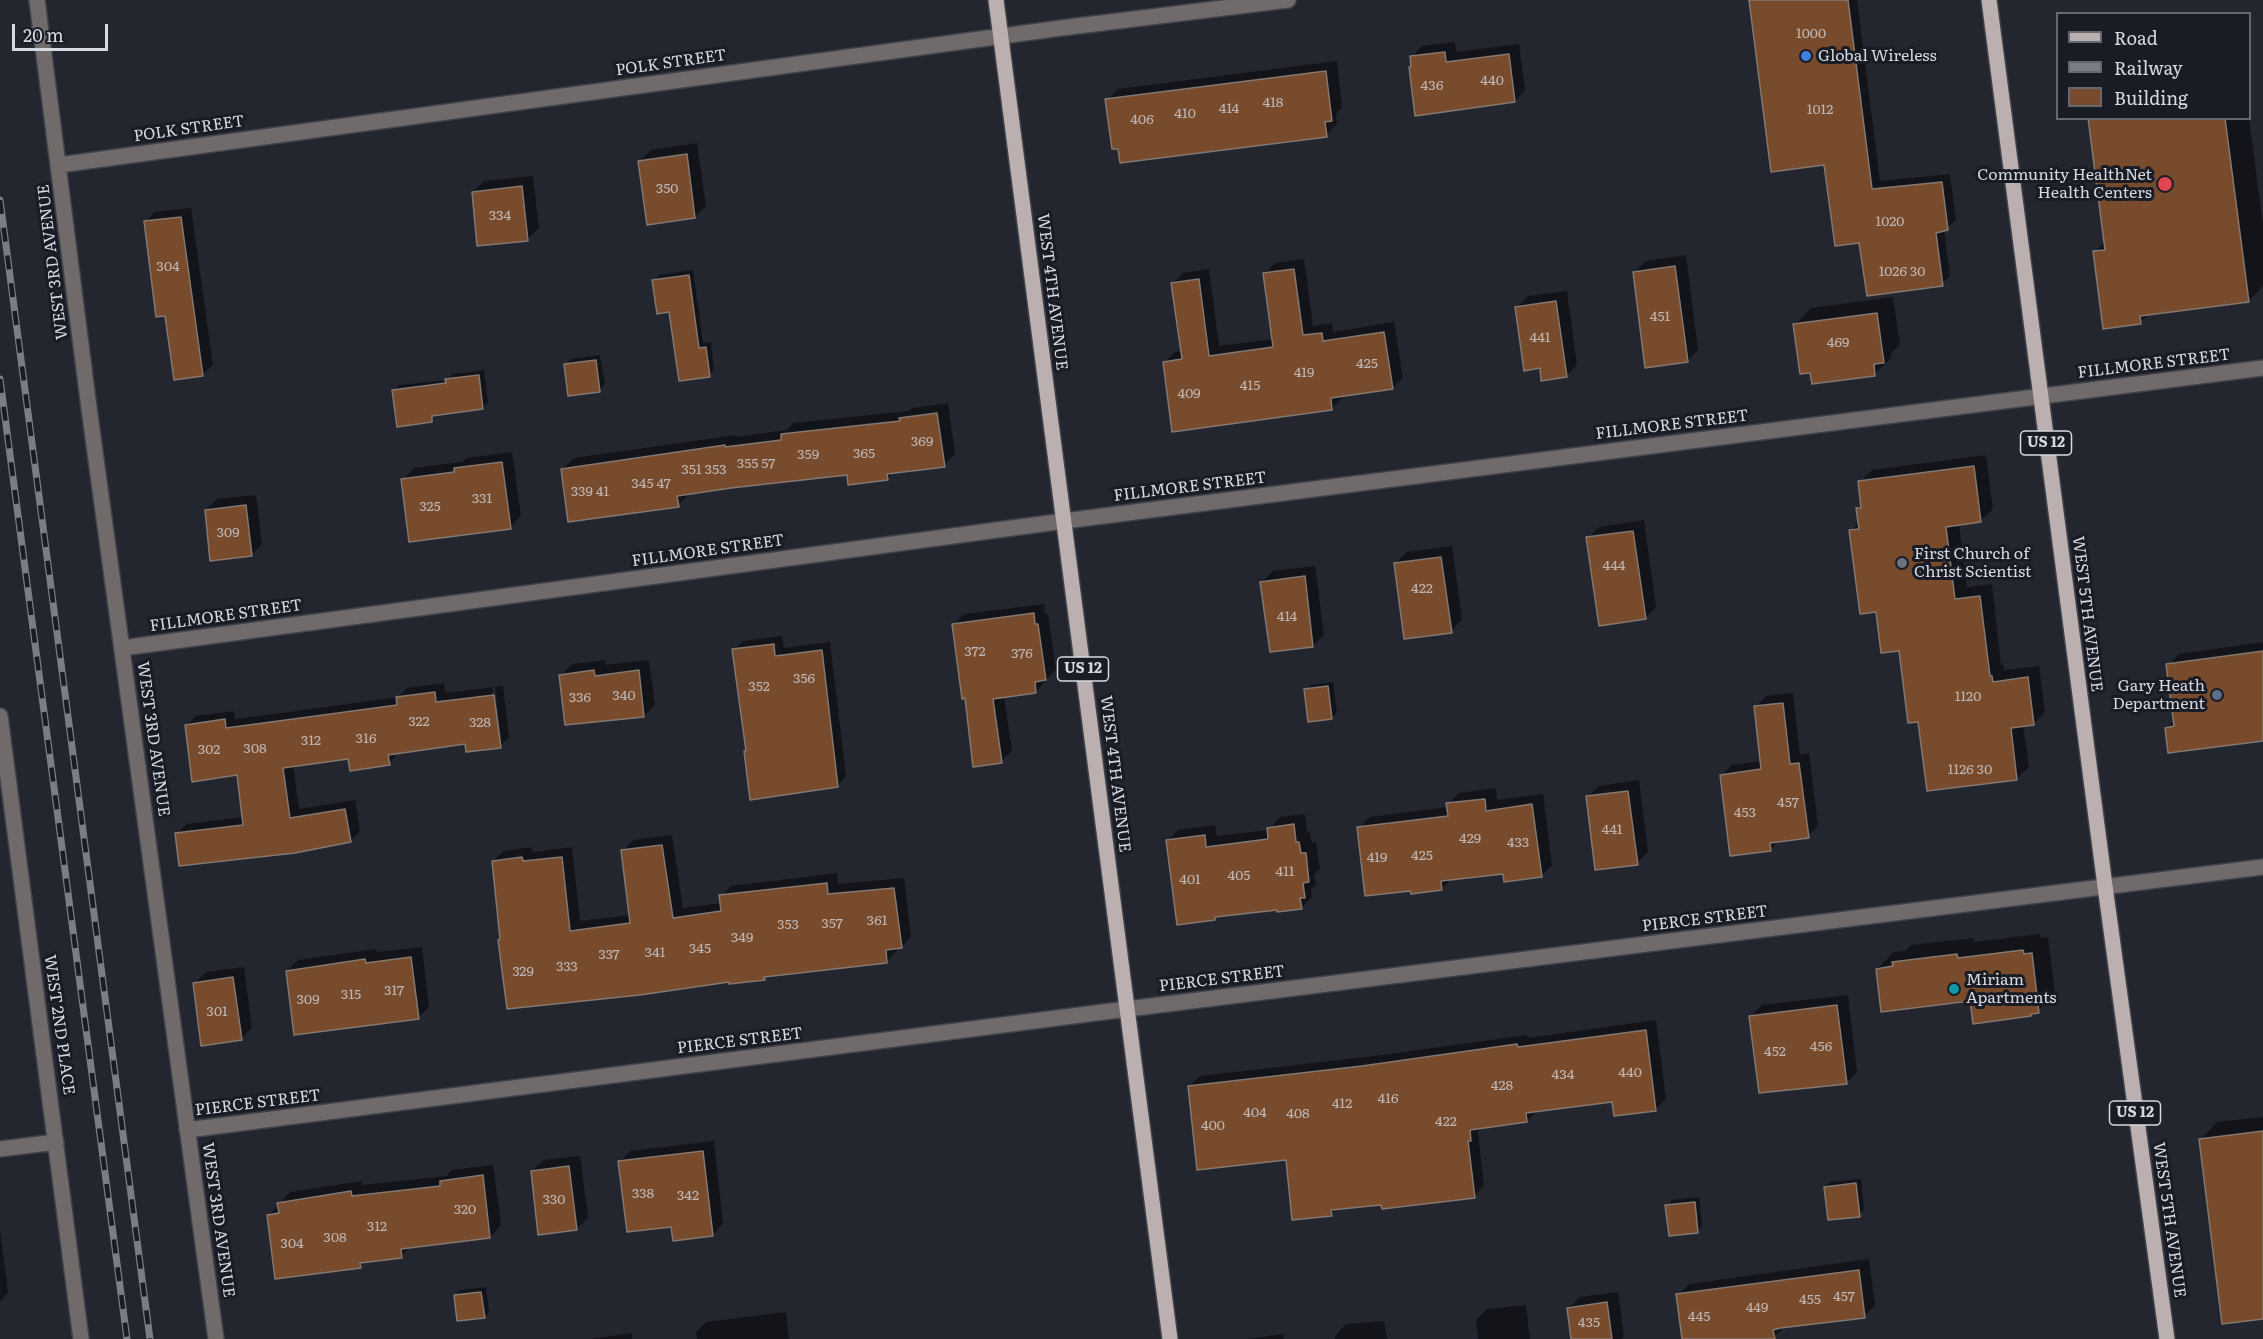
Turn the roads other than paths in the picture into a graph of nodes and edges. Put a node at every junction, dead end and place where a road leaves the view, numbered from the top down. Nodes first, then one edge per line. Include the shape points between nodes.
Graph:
1 (37, 0) edge
2 (996, 0) edge
3 (1288, 0) edge
4 (1989, 0) edge
5 (1000, 36) junction
6 (59, 165) junction
7 (2263, 368) edge
8 (2040, 397) junction
9 (1064, 521) junction
10 (122, 648) junction
11 (0, 716) edge
12 (2263, 867) edge
13 (2105, 886) junction
14 (1127, 1009) junction
15 (187, 1130) junction
16 (56, 1142) junction
17 (0, 1149) edge
18 (81, 1339) edge
19 (216, 1339) edge
20 (1170, 1339) edge
21 (2167, 1339) edge

1 - 6 street, WEST 3RD AVENUE
2 - 5 main road, WEST 4TH AVENUE / US 12
3 - 5 street, POLK STREET
4 - 8 main road, WEST 5TH AVENUE / US 12
5 - 6 street, POLK STREET
5 - 9 main road, WEST 4TH AVENUE / US 12
6 - 10 street, WEST 3RD AVENUE
7 - 8 street, FILLMORE STREET
8 - 9 street, FILLMORE STREET
8 - 13 main road, WEST 5TH AVENUE / US 12
9 - 10 street, FILLMORE STREET
9 - 14 main road, WEST 4TH AVENUE / US 12
10 - 15 street, WEST 3RD AVENUE
11 - 16 street, WEST 2ND PLACE
12 - 13 street, PIERCE STREET
13 - 14 street, PIERCE STREET
13 - 21 main road, WEST 5TH AVENUE / US 12
14 - 15 street, PIERCE STREET
14 - 20 main road, WEST 4TH AVENUE / US 12
15 - 19 street, WEST 3RD AVENUE
16 - 17 street
16 - 18 street, WEST 2ND PLACE

